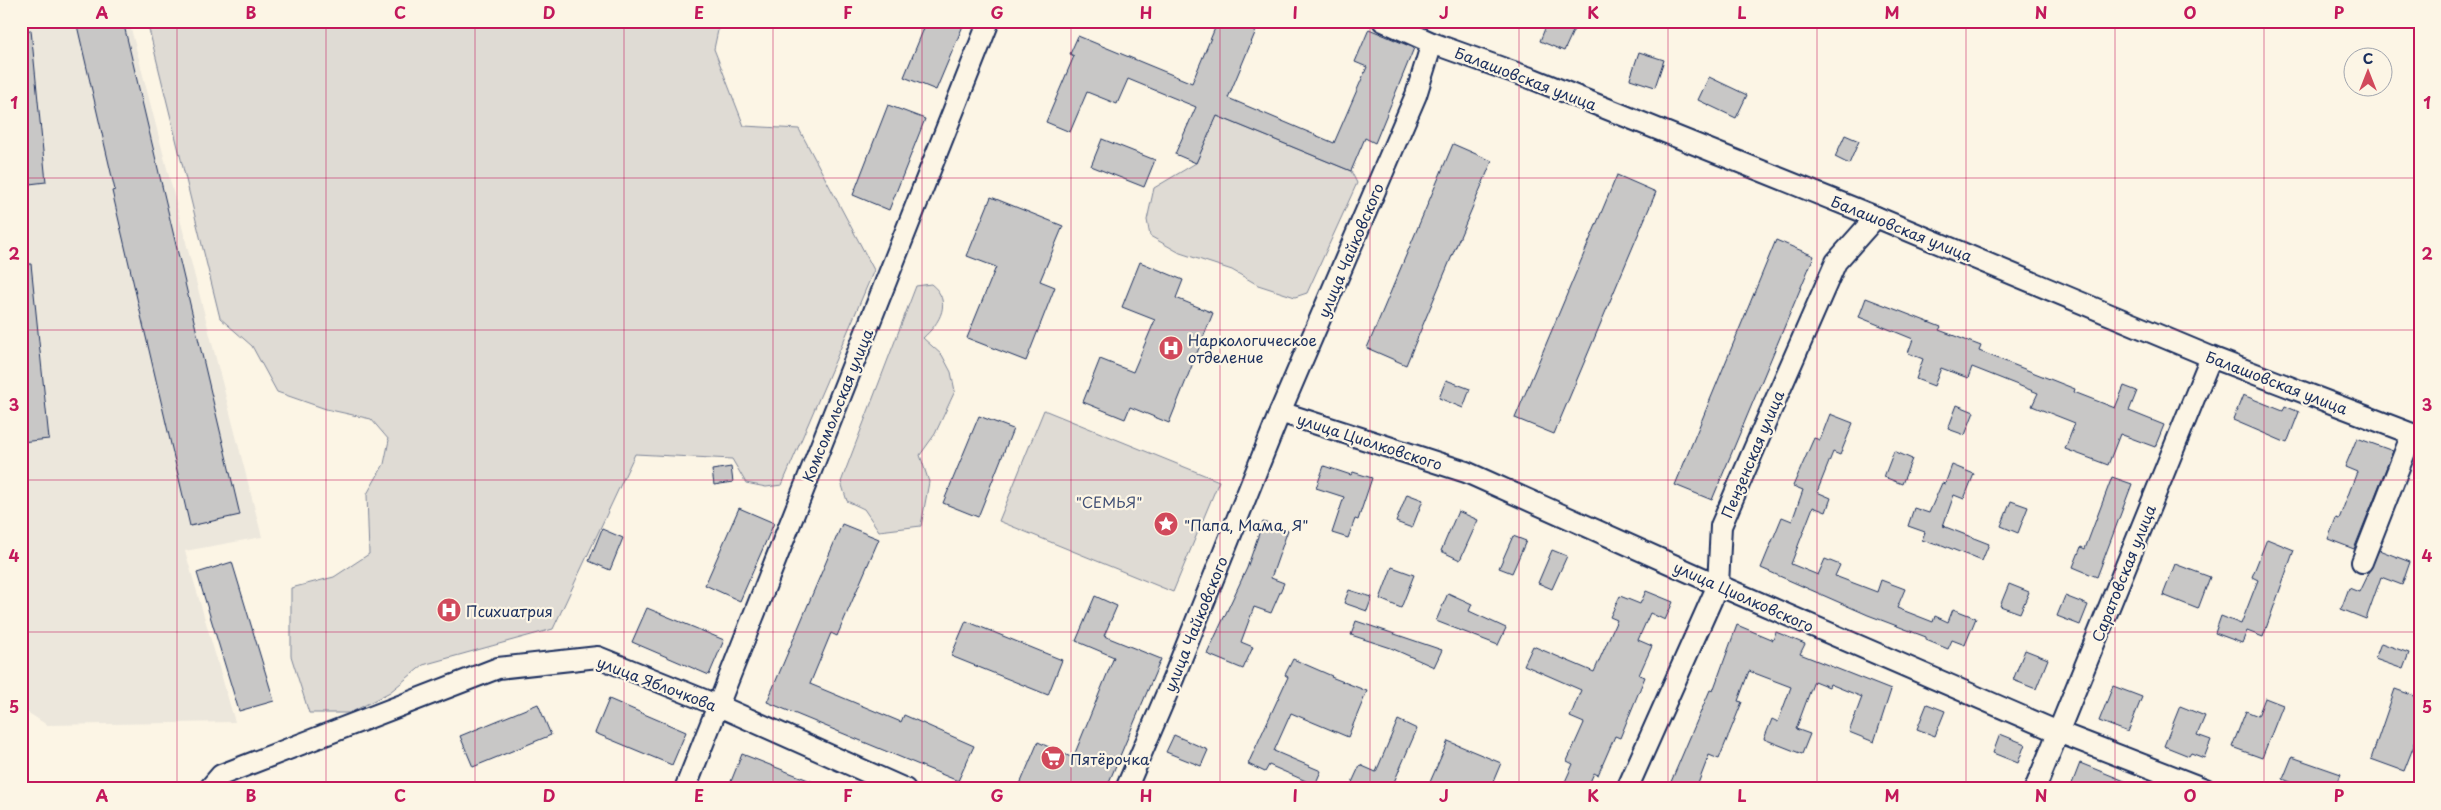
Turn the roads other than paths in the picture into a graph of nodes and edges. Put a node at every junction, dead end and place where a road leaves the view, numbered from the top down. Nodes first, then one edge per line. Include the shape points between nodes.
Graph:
1 (989, 21) edge
2 (1383, 21) edge
3 (1432, 43) junction
4 (1876, 216) junction
5 (2210, 357) junction
6 (1280, 412) junction
7 (2416, 436) edge
8 (2362, 562) dead end
9 (1718, 585) junction
10 (719, 706) junction
11 (2058, 732) junction
12 (209, 789) edge
13 (685, 789) edge
14 (906, 789) edge
15 (1126, 789) edge
16 (1627, 789) edge
17 (2035, 789) edge
18 (2205, 789) edge

1 - 10 street, Комсомольская улица
2 - 3 street, Балашовская улица
3 - 4 street, Балашовская улица via 1534,79
3 - 6 street, улица Чайковского via 1416,95
4 - 5 street, Балашовская улица
4 - 9 street, Пензенская улица via 1836,262 1721,526
5 - 7 street, Балашовская улица
5 - 11 street, Саратовская улица
6 - 9 street, улица Циолковского via 1466,472
6 - 15 street, улица Чайковского
7 - 8 street
9 - 11 street, улица Циолковского
9 - 16 street, Пензенская улица
10 - 12 street, улица Яблочкова via 598,657 498,668 221,775
10 - 13 street, Комсомольская улица
10 - 14 street, улица Яблочкова
11 - 17 street, Саратовская улица
11 - 18 street, улица Циолковского

